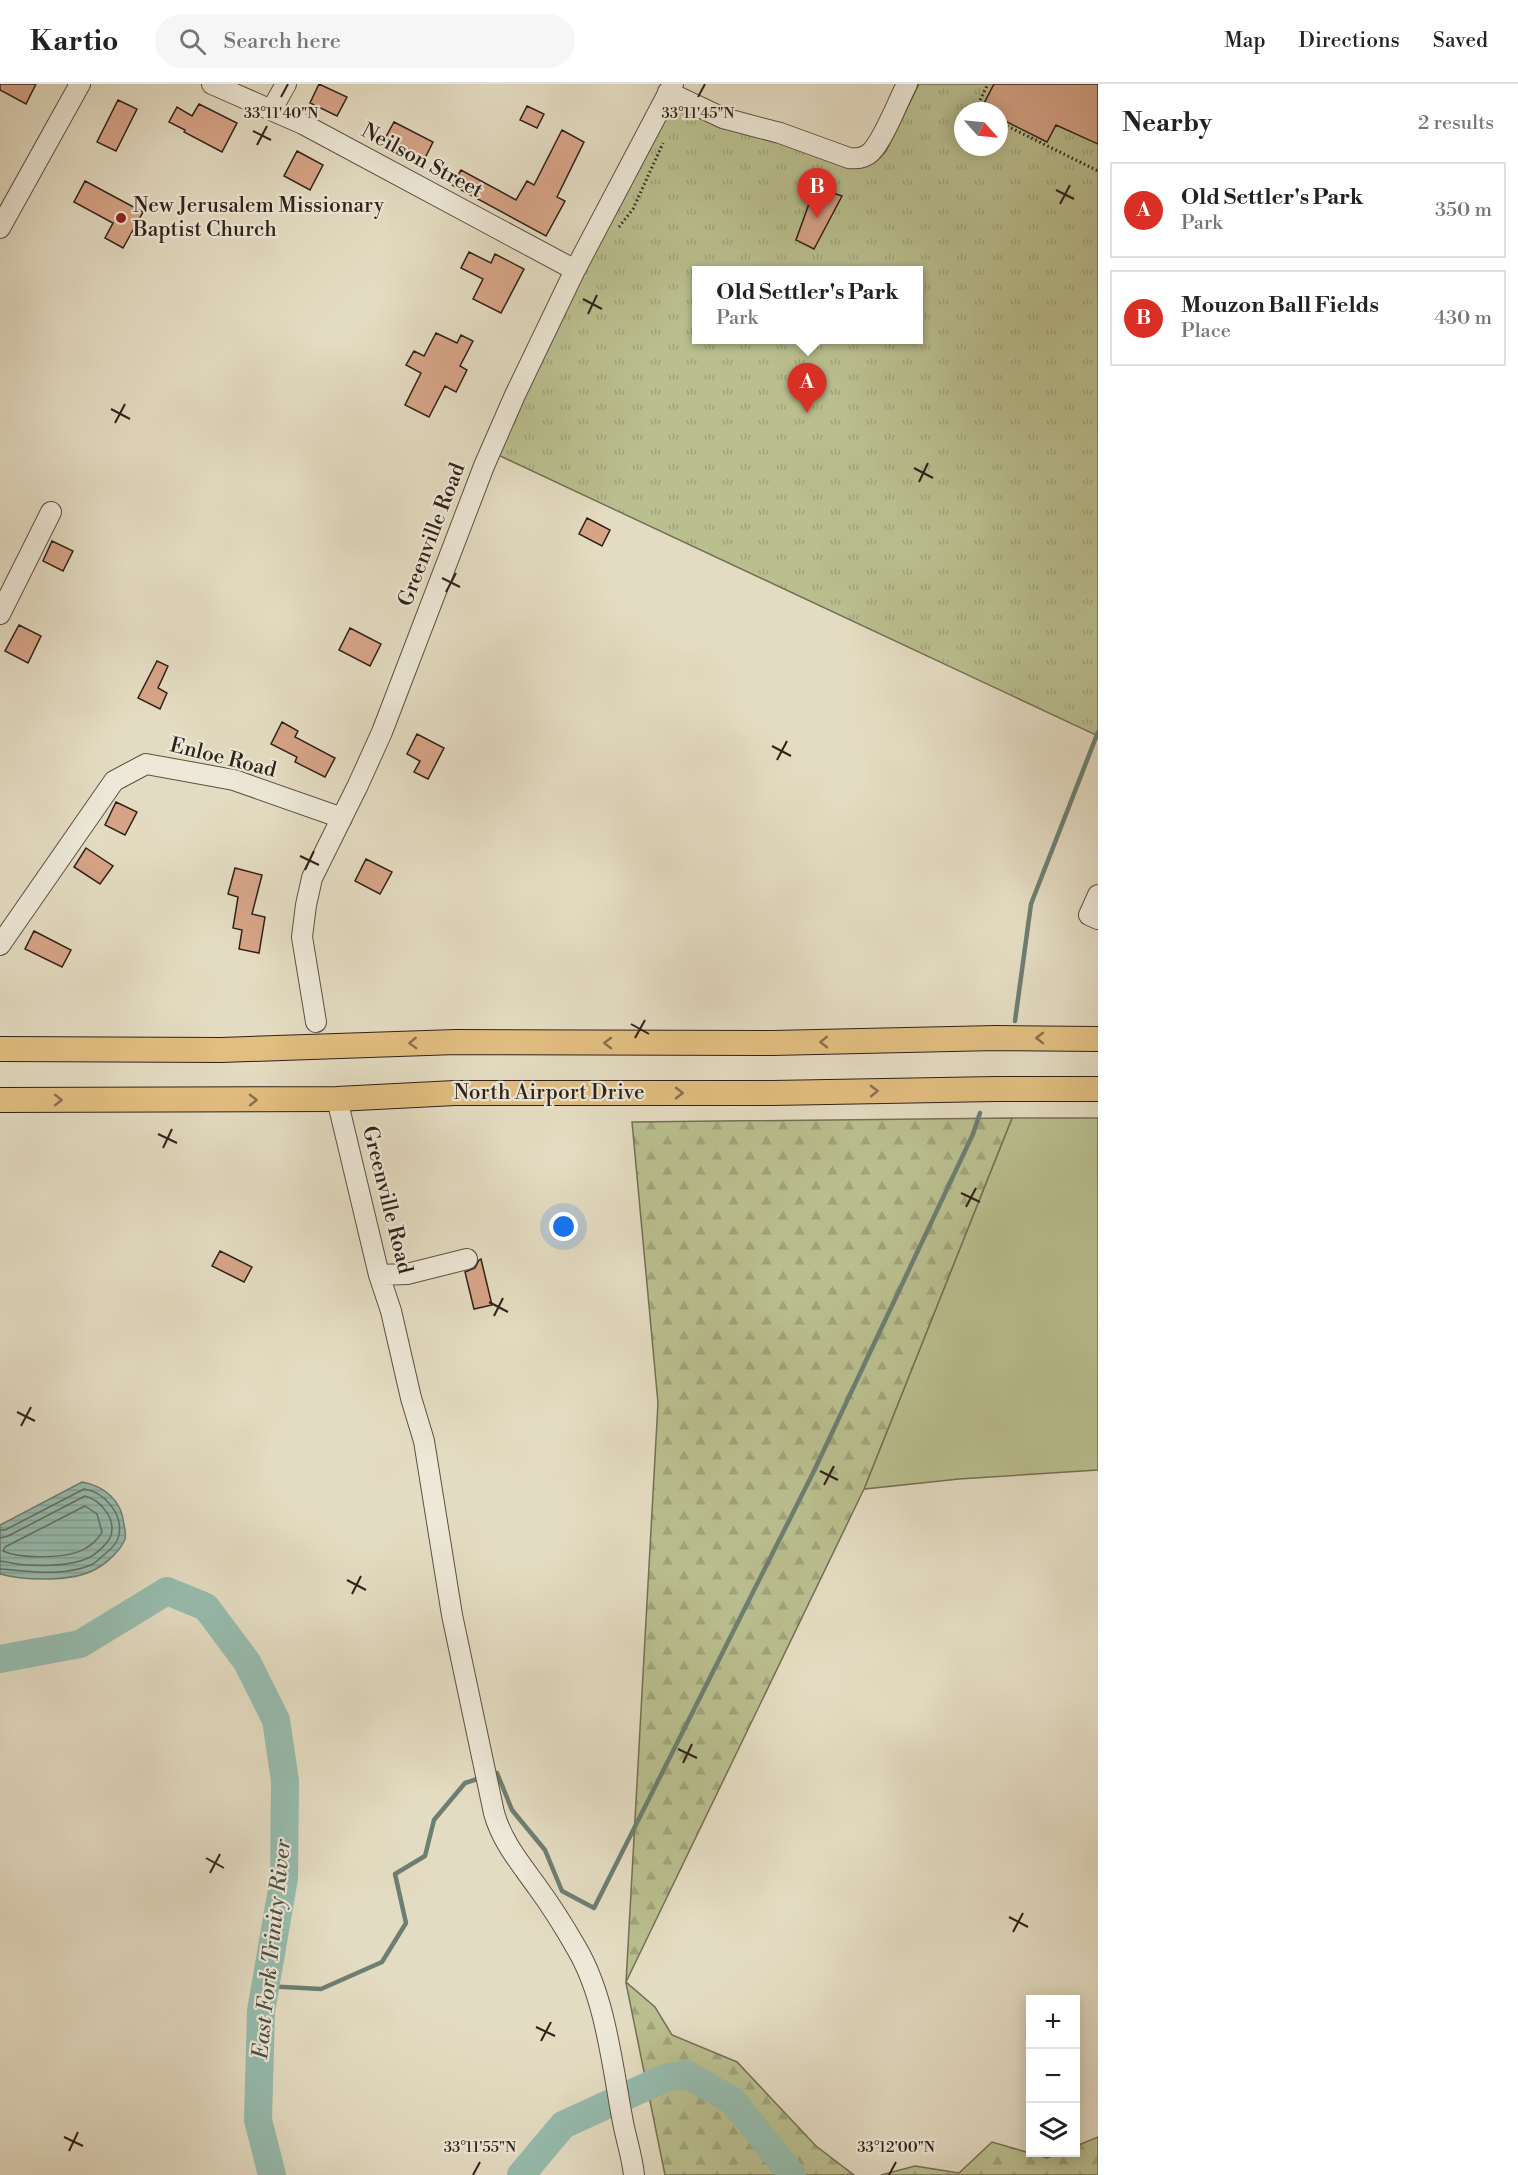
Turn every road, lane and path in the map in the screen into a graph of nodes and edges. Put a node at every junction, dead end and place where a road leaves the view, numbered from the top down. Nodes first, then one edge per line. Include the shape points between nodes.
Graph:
1 (80, 84) edge
2 (212, 84) edge
3 (286, 84) edge
4 (907, 84) edge
5 (988, 84) edge
6 (670, 88) edge
7 (979, 102) edge
8 (272, 109) junction
9 (1008, 126) edge
10 (667, 134) dead end
11 (1098, 171) edge
12 (0, 228) edge
13 (612, 235) dead end
14 (575, 270) junction
15 (51, 512) dead end
16 (0, 614) edge
17 (342, 818) junction
18 (1098, 895) edge
19 (1093, 917) edge
20 (1, 939) edge
21 (316, 1022) dead end
22 (1098, 1039) edge
23 (0, 1049) edge
24 (1098, 1089) edge
25 (338, 1099) junction
26 (0, 1100) edge
27 (467, 1259) dead end
28 (379, 1275) junction
29 (633, 2175) edge

1 - 12 street
2 - 8 street, Neilson Street
3 - 8 street
4 - 6 street via 877,145 866,156 856,159 723,118
5 - 7 path
6 - 14 street, Greenville Road
8 - 14 street, Neilson Street
9 - 11 path
10 - 13 path via 633,209
14 - 17 street, Greenville Road via 493,444 382,732
15 - 16 street
17 - 20 street, Enloe Road via 234,780 146,764 114,781
17 - 21 street, Greenville Road via 312,878 304,919 303,950
18 - 19 street
22 -> 23 main road via 456,1042 221,1050
25 -> 24 main road, North Airport Drive via 456,1093
26 -> 25 main road, North Airport Drive
25 - 28 street, Greenville Road
27 - 28 street via 407,1275
28 - 29 street, Greenville Road via 424,1441 452,1614 497,1825 585,1964 601,2012

